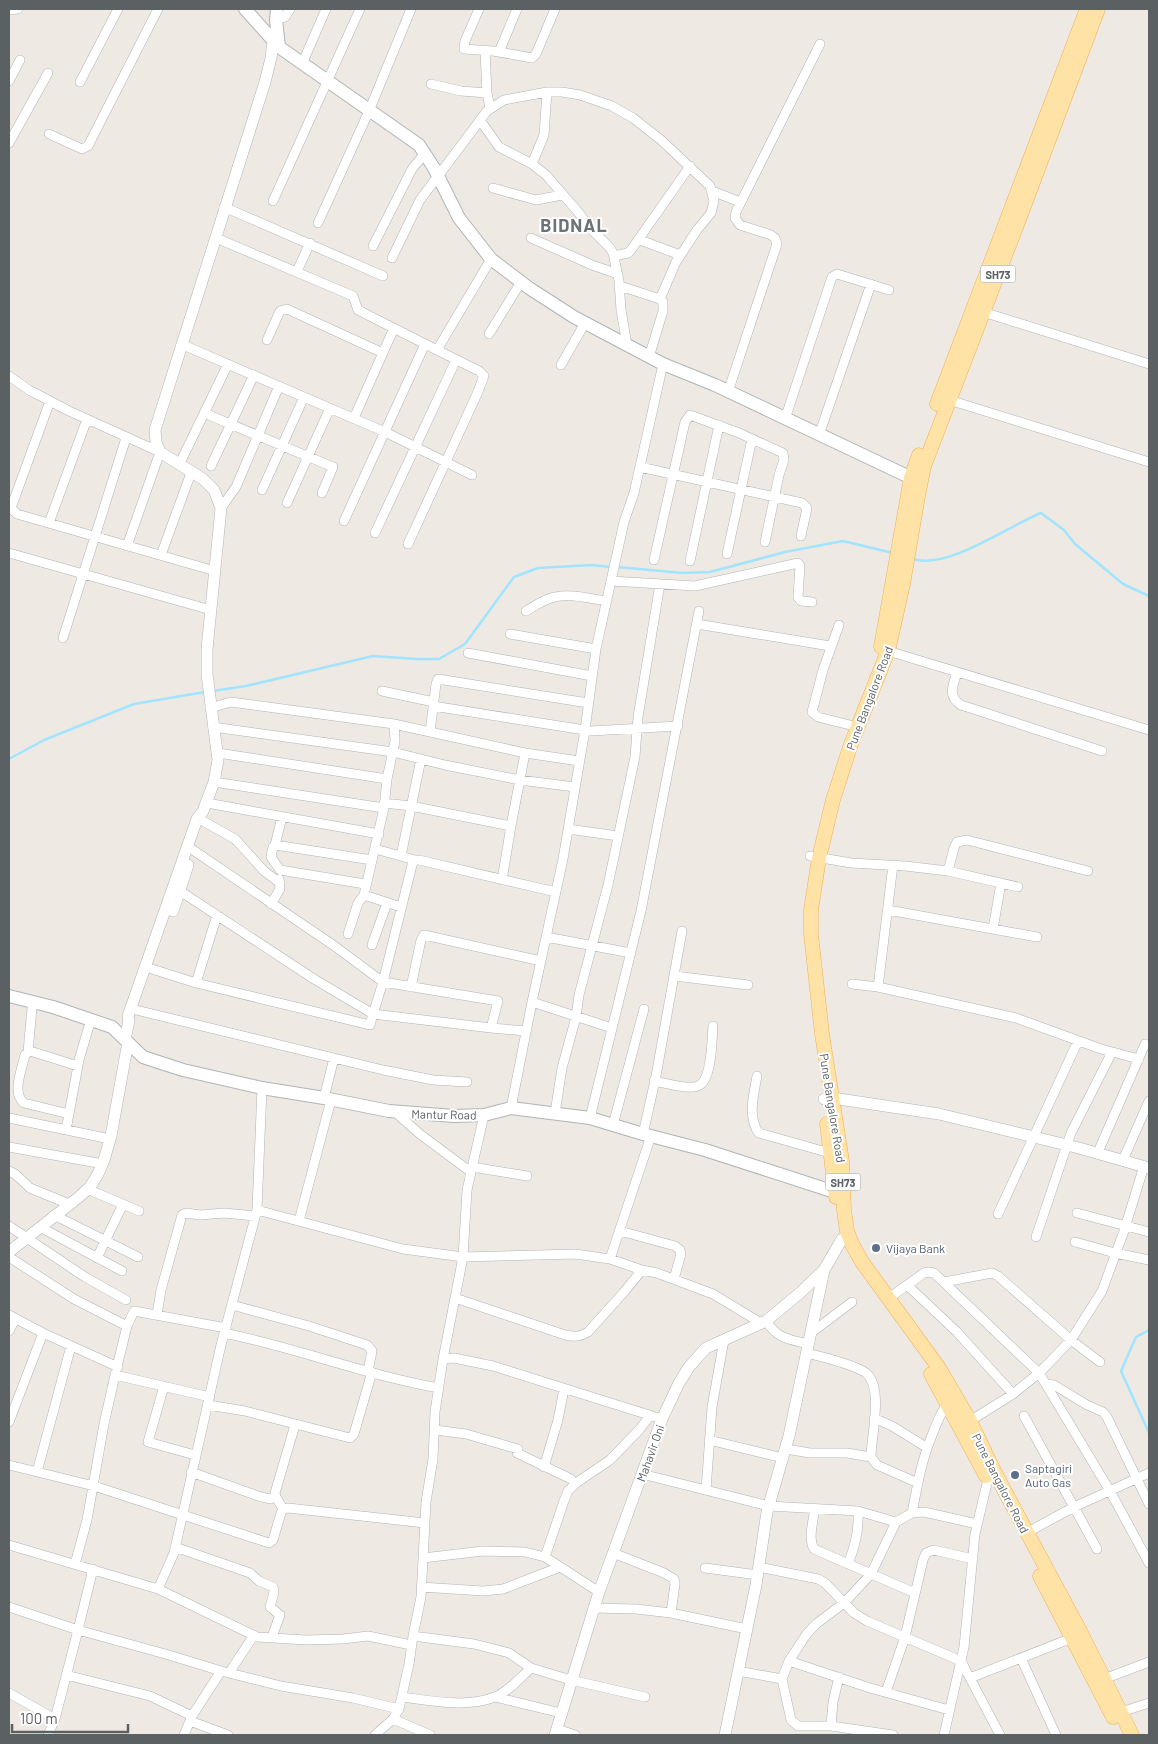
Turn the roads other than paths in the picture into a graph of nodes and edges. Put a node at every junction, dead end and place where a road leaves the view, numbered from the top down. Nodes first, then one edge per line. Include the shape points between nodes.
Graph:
1 (18, 9) edge
2 (118, 9) edge
3 (158, 9) edge
4 (245, 9) edge
5 (290, 9) edge
6 (326, 9) edge
7 (360, 9) edge
8 (411, 9) edge
9 (479, 9) edge
10 (516, 9) edge
11 (555, 9) edge
12 (1087, 9) edge
13 (1098, 9) edge
14 (9, 10) edge
15 (276, 14) edge
16 (276, 44) junction
17 (820, 44) dead end
18 (484, 51) junction
19 (499, 52) junction
20 (15, 64) edge
21 (302, 64) junction
22 (48, 73) dead end
23 (9, 80) edge
24 (80, 82) dead end
25 (328, 82) junction
26 (431, 84) dead end
27 (547, 92) junction
28 (487, 93) junction
29 (490, 108) junction
30 (369, 111) junction
31 (480, 120) junction
32 (49, 134) dead end
33 (10, 137) edge
34 (425, 153) junction
35 (532, 164) junction
36 (690, 166) junction
37 (438, 177) junction
38 (493, 188) dead end
39 (712, 191) junction
40 (562, 195) junction
41 (272, 201) dead end
42 (740, 202) junction
43 (224, 207) junction
44 (318, 223) dead end
45 (216, 238) junction
46 (531, 238) dead end
47 (640, 240) junction
48 (310, 243) junction
49 (373, 246) dead end
50 (680, 255) junction
51 (614, 256) junction
52 (392, 258) dead end
53 (491, 259) junction
54 (297, 271) junction
55 (618, 274) junction
56 (383, 276) dead end
57 (521, 282) junction
58 (871, 284) junction
59 (620, 286) junction
60 (889, 290) dead end
61 (660, 299) junction
62 (983, 312) junction
63 (585, 323) junction
64 (394, 328) junction
65 (489, 334) dead end
66 (267, 340) dead end
67 (181, 344) junction
68 (424, 344) junction
69 (627, 345) junction
70 (436, 350) junction
71 (383, 352) junction
72 (650, 357) junction
73 (456, 360) junction
74 (228, 364) junction
75 (663, 364) junction
76 (1149, 364) edge
77 (561, 366) dead end
78 (254, 375) junction
79 (9, 376) edge
80 (280, 386) junction
81 (728, 392) junction
82 (304, 397) junction
83 (949, 400) junction
84 (50, 401) junction
85 (330, 408) junction
86 (204, 413) junction
87 (354, 418) junction
88 (87, 419) junction
89 (785, 419) junction
90 (230, 425) junction
91 (719, 425) junction
92 (385, 432) junction
93 (819, 435) junction
94 (258, 437) junction
95 (126, 438) junction
96 (752, 439) junction
97 (282, 446) junction
98 (415, 446) junction
99 (160, 452) junction
100 (307, 457) junction
101 (1149, 462) edge
102 (445, 463) junction
103 (178, 465) junction
104 (211, 466) dead end
105 (640, 467) junction
106 (192, 473) junction
107 (673, 474) junction
108 (472, 475) dead end
109 (916, 480) junction
110 (706, 482) junction
111 (262, 490) dead end
112 (741, 490) junction
113 (322, 493) dead end
114 (774, 496) junction
115 (287, 503) dead end
116 (221, 508) junction
117 (344, 521) dead end
118 (49, 523) junction
119 (375, 533) dead end
120 (801, 536) dead end
121 (95, 537) junction
122 (765, 542) dead end
123 (408, 544) dead end
124 (127, 546) junction
125 (9, 552) edge
126 (726, 554) dead end
127 (161, 556) junction
128 (654, 560) dead end
129 (690, 561) dead end
130 (215, 571) junction
131 (900, 571) junction
132 (84, 574) junction
133 (612, 577) junction
134 (660, 584) junction
135 (607, 601) junction
136 (812, 602) dead end
137 (211, 610) junction
138 (526, 611) dead end
139 (699, 611) dead end
140 (697, 624) junction
141 (839, 625) dead end
142 (510, 634) dead end
143 (63, 638) dead end
144 (830, 646) junction
145 (596, 649) junction
146 (888, 651) junction
147 (468, 653) dead end
148 (957, 672) junction
149 (592, 676) junction
150 (382, 691) dead end
151 (588, 703) junction
152 (433, 704) junction
153 (210, 706) junction
154 (861, 709) junction
155 (394, 724) junction
156 (850, 725) junction
157 (678, 726) junction
158 (213, 727) junction
159 (637, 729) junction
160 (585, 730) junction
161 (1149, 730) edge
162 (430, 732) junction
163 (1102, 751) dead end
164 (393, 752) junction
165 (525, 752) junction
166 (218, 753) junction
167 (421, 759) junction
168 (579, 761) junction
169 (836, 777) junction
170 (387, 779) junction
171 (520, 780) junction
172 (214, 782) junction
173 (575, 787) junction
174 (384, 806) junction
175 (411, 806) junction
176 (204, 812) junction
177 (282, 817) junction
178 (511, 826) junction
179 (568, 829) junction
180 (379, 834) junction
181 (618, 836) junction
182 (275, 845) junction
183 (375, 849) junction
184 (193, 850) junction
185 (401, 856) junction
186 (814, 857) junction
187 (372, 860) junction
188 (415, 860) junction
189 (893, 865) junction
190 (280, 870) junction
191 (948, 871) junction
192 (1088, 871) dead end
193 (502, 880) junction
194 (280, 883) junction
195 (1001, 883) junction
196 (365, 884) junction
197 (1018, 887) dead end
198 (180, 891) junction
199 (556, 892) junction
200 (364, 895) junction
201 (387, 903) junction
202 (271, 904) junction
203 (401, 908) junction
204 (888, 910) junction
205 (217, 915) junction
206 (993, 929) junction
207 (682, 931) dead end
208 (348, 934) dead end
209 (546, 937) junction
210 (1037, 937) dead end
211 (372, 945) dead end
212 (592, 946) junction
213 (631, 953) junction
214 (541, 961) junction
215 (152, 969) junction
216 (675, 976) junction
217 (383, 982) junction
218 (196, 984) junction
219 (852, 984) dead end
220 (748, 985) dead end
221 (411, 987) junction
222 (878, 988) junction
223 (9, 996) edge
224 (9, 1002) edge
225 (532, 1002) junction
226 (32, 1008) junction
227 (644, 1009) dead end
228 (136, 1010) junction
229 (373, 1014) junction
230 (576, 1017) junction
231 (130, 1022) junction
232 (89, 1026) junction
233 (713, 1026) dead end
234 (491, 1028) junction
235 (612, 1028) junction
236 (526, 1031) junction
237 (123, 1038) junction
238 (1078, 1041) junction
239 (1146, 1044) dead end
240 (28, 1052) junction
241 (1112, 1052) junction
242 (334, 1058) junction
243 (1139, 1059) junction
244 (78, 1066) junction
245 (756, 1076) dead end
246 (654, 1081) junction
247 (467, 1082) dead end
248 (262, 1088) junction
249 (828, 1098) junction
250 (327, 1099) junction
251 (1149, 1101) edge
252 (511, 1108) junction
253 (395, 1112) junction
254 (555, 1113) junction
255 (69, 1114) junction
256 (484, 1115) junction
257 (9, 1118) edge
258 (590, 1118) junction
259 (613, 1125) junction
260 (66, 1130) junction
261 (647, 1135) junction
262 (1033, 1137) junction
263 (110, 1139) junction
264 (1066, 1145) junction
265 (9, 1148) edge
266 (1098, 1152) junction
267 (830, 1153) junction
268 (1123, 1160) junction
269 (103, 1164) junction
270 (1146, 1167) edge
271 (472, 1169) junction
272 (9, 1171) edge
273 (527, 1176) dead end
274 (87, 1190) junction
275 (835, 1192) junction
276 (69, 1204) junction
277 (123, 1204) junction
278 (139, 1211) dead end
279 (256, 1213) junction
280 (1077, 1213) dead end
281 (998, 1214) dead end
282 (54, 1215) junction
283 (299, 1221) junction
284 (9, 1226) edge
285 (40, 1227) junction
286 (1125, 1227) junction
287 (620, 1231) junction
288 (1149, 1232) edge
289 (1036, 1237) dead end
290 (26, 1239) junction
291 (842, 1240) junction
292 (106, 1241) junction
293 (1075, 1242) dead end
294 (9, 1252) edge
295 (1114, 1254) junction
296 (9, 1257) edge
297 (138, 1257) dead end
298 (463, 1257) junction
299 (98, 1258) junction
300 (610, 1260) junction
301 (1149, 1260) edge
302 (642, 1270) junction
303 (824, 1270) junction
304 (122, 1271) dead end
305 (674, 1279) junction
306 (944, 1282) junction
307 (874, 1284) junction
308 (907, 1285) junction
309 (455, 1298) junction
310 (889, 1298) junction
311 (126, 1300) dead end
312 (852, 1302) dead end
313 (232, 1305) junction
314 (157, 1315) junction
315 (12, 1317) edge
316 (763, 1322) junction
317 (127, 1326) junction
318 (9, 1331) edge
319 (225, 1331) junction
320 (43, 1333) junction
321 (724, 1340) junction
322 (1071, 1340) junction
323 (809, 1343) junction
324 (71, 1346) junction
325 (443, 1359) junction
326 (1100, 1362) dead end
327 (117, 1371) junction
328 (370, 1371) junction
329 (1039, 1373) junction
330 (1046, 1384) junction
331 (164, 1386) junction
332 (439, 1388) junction
333 (564, 1389) junction
334 (1013, 1394) junction
335 (209, 1401) junction
336 (948, 1403) junction
337 (650, 1416) junction
338 (1024, 1416) dead end
339 (874, 1418) junction
340 (662, 1419) junction
341 (970, 1421) junction
342 (9, 1422) edge
343 (295, 1424) junction
344 (434, 1430) junction
345 (709, 1440) junction
346 (926, 1447) junction
347 (784, 1453) junction
348 (195, 1455) junction
349 (871, 1457) junction
350 (9, 1466) edge
351 (544, 1466) junction
352 (37, 1472) junction
353 (191, 1472) junction
354 (1149, 1473) edge
355 (642, 1474) junction
356 (1136, 1478) junction
357 (571, 1479) dead end
358 (988, 1479) junction
359 (918, 1483) junction
360 (94, 1486) junction
361 (706, 1490) junction
362 (1110, 1491) junction
363 (276, 1497) junction
364 (1149, 1504) edge
365 (769, 1506) junction
366 (1074, 1508) junction
367 (284, 1509) junction
368 (815, 1509) junction
369 (858, 1511) junction
370 (912, 1513) junction
371 (182, 1514) junction
372 (425, 1522) junction
373 (896, 1522) junction
374 (978, 1524) junction
375 (1026, 1533) junction
376 (9, 1545) edge
377 (175, 1547) junction
378 (1097, 1549) dead end
379 (613, 1553) junction
380 (545, 1557) junction
381 (423, 1558) junction
382 (973, 1559) junction
383 (1149, 1563) edge
384 (75, 1564) junction
385 (848, 1564) junction
386 (560, 1568) junction
387 (705, 1568) dead end
388 (93, 1569) junction
389 (758, 1571) junction
390 (870, 1574) junction
391 (421, 1588) junction
392 (158, 1589) junction
393 (599, 1592) junction
394 (915, 1593) junction
395 (844, 1603) junction
396 (9, 1608) edge
397 (593, 1608) junction
398 (670, 1613) junction
399 (747, 1629) junction
400 (78, 1630) junction
401 (254, 1636) junction
402 (272, 1637) junction
403 (905, 1637) junction
404 (1072, 1638) junction
405 (412, 1640) junction
406 (1021, 1658) junction
407 (790, 1661) junction
408 (961, 1661) junction
409 (1149, 1662) edge
410 (531, 1668) junction
411 (225, 1672) junction
412 (738, 1672) junction
413 (66, 1676) junction
414 (839, 1677) junction
415 (970, 1678) junction
416 (782, 1679) junction
417 (1104, 1679) junction
418 (571, 1680) junction
419 (886, 1692) junction
420 (9, 1693) edge
421 (402, 1697) junction
422 (495, 1697) junction
423 (645, 1698) dead end
424 (1149, 1703) edge
425 (399, 1709) junction
426 (949, 1710) junction
427 (1121, 1712) junction
428 (561, 1713) junction
429 (191, 1718) junction
430 (55, 1719) junction
431 (393, 1719) junction
432 (831, 1726) junction
433 (798, 1731) edge
434 (556, 1732) edge
435 (48, 1735) edge
436 (184, 1735) edge
437 (228, 1735) edge
438 (375, 1735) edge
439 (430, 1735) edge
440 (576, 1735) edge
441 (725, 1735) edge
442 (893, 1735) edge
443 (944, 1735) edge
444 (1000, 1735) edge
445 (1056, 1735) edge
446 (1122, 1735) edge
447 (1132, 1735) edge

1 - 14 street
2 - 24 street
3 - 32 street via 88,146 82,148
4 - 16 main road
5 - 15 street via 285,17
6 - 21 street
7 - 25 street
8 - 30 street
9 - 18 street via 464,48
10 - 19 street
11 - 19 street via 534,57
12 - 109 main road, SH73 via 938,402
13 - 62 main road, SH73
15 - 16 main road
16 - 21 main road
16 - 43 street
17 - 42 street
18 - 19 street
18 - 28 street
20 - 23 street
21 - 25 main road
22 - 33 street
25 - 30 main road
25 - 41 street
26 - 28 street
27 - 29 street via 504,100
27 - 35 street via 544,135
27 - 36 street via 580,95 612,106 640,124
28 - 29 street
29 - 31 street
30 - 34 main road via 419,145
30 - 44 street
31 - 35 street via 499,147
31 - 37 street
34 - 37 main road
34 - 49 street via 412,169
35 - 40 street
36 - 39 street
36 - 47 street
37 - 52 street via 414,210
37 - 53 main road via 459,218
38 - 40 street via 536,200
39 - 42 street
39 - 50 street via 711,214
40 - 51 street
42 - 81 street via 737,222 775,238 777,244
43 - 45 street
43 - 48 street
45 - 54 street
45 - 67 street
46 - 55 street
47 - 50 street
47 - 51 street via 628,253
48 - 54 street
48 - 56 street
50 - 61 street
51 - 55 street
53 - 57 main road
53 - 70 street
54 - 64 street via 353,296 358,310
55 - 59 street
57 - 63 main road
57 - 65 street
58 - 60 street
58 - 89 street via 837,274 832,277
58 - 93 street
59 - 61 street
59 - 69 street
61 - 72 street via 664,306
62 - 76 street
62 - 83 main road, SH73
63 - 69 main road
63 - 77 street
64 - 68 street
64 - 71 street
66 - 71 street via 280,311 287,309
67 - 74 street
67 - 99 street via 155,430
68 - 70 street
68 - 92 street
69 - 72 main road
70 - 73 street
71 - 87 street
72 - 75 main road
73 - 98 street
73 - 102 street via 484,376
74 - 78 street
74 - 86 street
75 - 81 main road
75 - 105 street
78 - 80 street
78 - 90 street
79 - 84 street
80 - 82 street
80 - 94 street
81 - 89 main road
82 - 85 street
82 - 97 street
83 - 101 street
83 - 109 main road, SH73
84 - 88 street
84 - 118 street via 12,508 17,514
85 - 87 street
85 - 100 street
86 - 90 street
86 - 103 street
87 - 92 street
88 - 95 street
88 - 118 street
89 - 93 main road
90 - 94 street
90 - 104 street
91 - 96 street
91 - 107 street via 688,416
91 - 110 street
92 - 98 street
92 - 117 street
93 - 109 main road
94 - 97 street
94 - 116 street via 236,487
95 - 99 street
95 - 121 street
96 - 112 street
96 - 114 street via 784,456
97 - 100 street
97 - 111 street
98 - 102 street
98 - 119 street
99 - 103 street
99 - 124 street
100 - 113 street via 333,467
100 - 115 street
102 - 108 street
102 - 123 street
103 - 106 street
105 - 107 street
105 - 133 street
106 - 116 street via 214,490
106 - 127 street
107 - 110 street
107 - 128 street
109 - 131 main road, SH73
110 - 112 street
110 - 129 street
112 - 114 street
112 - 126 street
114 - 120 street via 805,505 807,512
114 - 122 street
116 - 130 street
118 - 121 street
121 - 124 street
121 - 132 street
124 - 127 street
125 - 132 street
127 - 130 street
130 - 137 street
131 - 146 main road, Pune Bangalore Road / SH73 via 895,625
131 - 154 main road, Pune Bangalore Road / SH73
132 - 137 street
132 - 143 street
133 - 134 street
133 - 135 street
134 - 136 street via 695,586 798,562 798,597 801,601
134 - 159 street
135 - 138 street via 563,595
135 - 145 street
137 - 153 street via 207,649
139 - 140 street
140 - 144 street
140 - 157 street
141 - 144 street
142 - 145 street
144 - 156 street via 812,712 818,717
145 - 149 street
146 - 148 street
146 - 154 main road, Pune Bangalore Road / SH73
147 - 149 street
148 - 161 street
148 - 163 street via 952,696 961,705
149 - 151 street
150 - 152 street
151 - 152 street via 441,679 437,681
151 - 160 street
152 - 160 street
152 - 162 street
153 - 155 street via 231,702
153 - 158 street
154 - 156 main road, Pune Bangalore Road / SH73
154 - 169 main road, Pune Bangalore Road / SH73 via 851,744
155 - 162 street
155 - 164 street
156 - 169 main road, Pune Bangalore Road / SH73
157 - 159 street
157 - 213 street
158 - 164 street
158 - 166 street
159 - 160 street
159 - 181 street
160 - 168 street
162 - 165 street
164 - 167 street
164 - 170 street
165 - 168 street
165 - 171 street
166 - 170 street
166 - 172 street
167 - 171 street
167 - 175 street
168 - 173 street
169 - 186 main road, Pune Bangalore Road / SH73 via 823,803
170 - 174 street
171 - 173 street
171 - 178 street
172 - 174 street
172 - 176 street
173 - 179 street
174 - 175 street
174 - 180 street
175 - 178 street
175 - 185 street
176 - 177 street
176 - 184 street
176 - 194 street
176 - 231 street via 197,818 182,858 128,1016
177 - 180 street
177 - 182 street
178 - 193 street
179 - 181 street
179 - 199 street
180 - 183 street
181 - 212 street
182 - 187 street
182 - 190 street via 271,857
183 - 185 street
183 - 187 street
184 - 198 street
184 - 202 street
185 - 188 street
186 - 189 street
186 - 249 main road, Pune Bangalore Road / SH73 via 802,915
187 - 196 street
188 - 193 street
188 - 203 street
189 - 191 street
189 - 204 street
190 - 194 street
190 - 196 street
191 - 192 street via 957,842 967,840
191 - 195 street
193 - 199 street
194 - 202 street
195 - 197 street
195 - 206 street
196 - 200 street
198 - 205 street
198 - 215 street
199 - 209 street
200 - 201 street
200 - 208 street via 358,903
201 - 203 street
201 - 211 street
202 - 217 street
203 - 217 street
204 - 206 street
204 - 222 street
205 - 218 street
205 - 229 street
206 - 210 street
207 - 216 street
209 - 212 street
209 - 214 street
212 - 213 street
212 - 230 street
213 - 235 street
214 - 221 street via 424,934
214 - 225 street
215 - 218 street
215 - 228 street
216 - 220 street
216 - 246 street
217 - 221 street
217 - 229 street
218 - 229 street via 370,1024
219 - 222 street
221 - 234 street via 498,1001
222 - 238 street via 1016,1018
223 - 237 main road, Mantur Road via 112,1027
224 - 226 main road, Mantur Road
225 - 230 street
225 - 236 street
226 - 232 main road, Mantur Road
226 - 240 street
227 - 259 street
228 - 231 street
228 - 242 street
229 - 234 street
230 - 235 street
230 - 254 street via 562,1068
231 - 237 street
232 - 237 main road, Mantur Road
232 - 244 street
233 - 246 street via 710,1061 704,1082 691,1087
234 - 236 street
235 - 258 street
236 - 252 street
237 - 248 main road, Mantur Road via 143,1057
237 - 263 street
238 - 241 street
238 - 262 street
239 - 243 street
240 - 244 street
240 - 255 street via 18,1090 21,1101
241 - 243 street
241 - 264 street
242 - 247 street via 433,1080
242 - 250 street
243 - 266 street
244 - 255 street
245 - 267 street via 752,1115 759,1133
246 - 261 street
248 - 250 main road, Mantur Road
248 - 279 street
249 - 262 street via 939,1114
249 - 267 main road, Pune Bangalore Road / SH73
249 - 307 main road, Pune Bangalore Road / SH73 via 842,1161 847,1232
250 - 253 main road, Mantur Road
250 - 283 street
251 - 268 street
252 - 254 main road, Mantur Road
252 - 256 main road, Mantur Road
253 - 256 main road, Mantur Road
253 - 271 street via 421,1135
254 - 258 main road, Mantur Road
255 - 260 street
256 - 271 street
257 - 260 street
258 - 259 main road, Mantur Road
259 - 261 main road, Mantur Road
260 - 263 street
261 - 275 main road, Mantur Road
261 - 287 street
262 - 264 street
262 - 281 street
263 - 269 street
264 - 266 street
264 - 289 street
265 - 269 street
266 - 268 street
267 - 275 main road, Pune Bangalore Road / SH73
268 - 270 street
269 - 274 street
270 - 286 street
271 - 273 street
271 - 298 street via 467,1190
272 - 276 street via 30,1188
274 - 276 street
274 - 277 street
275 - 291 main road, Pune Bangalore Road / SH73
276 - 282 street
277 - 278 street
277 - 292 street
279 - 283 street
279 - 313 street
279 - 314 street via 182,1215
280 - 286 street
282 - 285 street
282 - 292 street
283 - 298 street via 403,1249
284 - 290 street
285 - 290 street
285 - 299 street
286 - 288 street
286 - 295 street
287 - 300 street
287 - 305 street via 680,1250
290 - 294 street
290 - 311 street
291 - 303 street, Mahavir Oni
291 - 307 main road, Pune Bangalore Road / SH73 via 859,1271
292 - 297 street
292 - 299 street
293 - 295 street
295 - 301 street
295 - 322 street via 1102,1291
296 - 317 street via 74,1298
298 - 300 street via 575,1254
298 - 309 street
299 - 304 street
300 - 302 street
302 - 305 street
302 - 309 street via 581,1336 564,1335
303 - 316 street, Mahavir Oni
303 - 323 street
305 - 316 street via 713,1294
306 - 308 street via 929,1272
306 - 322 street via 992,1273
306 - 329 street
307 - 310 main road, Pune Bangalore Road / SH73
307 - 336 main road, Pune Bangalore Road / SH73
308 - 310 street
308 - 334 street via 957,1332
309 - 325 street
310 - 341 main road, Pune Bangalore Road / SH73
312 - 323 street
313 - 319 street
313 - 328 street via 367,1346 372,1351
314 - 317 street via 134,1311
314 - 319 street
315 - 318 street
315 - 320 street
316 - 321 street, Mahavir Oni
316 - 323 street via 780,1336
317 - 327 street
319 - 328 street
319 - 335 street
320 - 324 street
320 - 342 street
321 - 340 street, Mahavir Oni via 706,1348 689,1367
321 - 345 street
322 - 326 street
322 - 329 street
323 - 339 street via 866,1373 874,1388
323 - 347 street
324 - 327 street
324 - 352 street
325 - 332 street
325 - 333 street via 454,1358 492,1366
327 - 331 street
327 - 360 street
328 - 332 street
328 - 343 street via 353,1437
329 - 330 street
329 - 334 street
330 - 356 street via 1054,1384 1103,1412
330 - 362 street
331 - 335 street
331 - 348 street via 148,1442
332 - 344 street
333 - 337 street
333 - 351 street
334 - 341 street
335 - 343 street
335 - 348 street
336 - 346 street
336 - 358 main road, Pune Bangalore Road / SH73
337 - 340 street
337 - 380 street via 610,1460 568,1491
338 - 366 street
339 - 346 street
339 - 349 street
340 - 355 street, Mahavir Oni
341 - 375 main road, Pune Bangalore Road / SH73
343 - 363 street
344 - 351 street via 466,1434 517,1451
344 - 372 street via 434,1459
345 - 347 street
345 - 361 street
346 - 359 street
347 - 349 street
347 - 365 street
348 - 353 street
349 - 359 street via 878,1465
350 - 352 street
351 - 357 street
352 - 360 street
353 - 363 street via 258,1496
353 - 371 street
354 - 356 street
355 - 361 street
355 - 379 street, Mahavir Oni
356 - 362 street
356 - 364 street
358 - 374 street
358 - 404 main road, Pune Bangalore Road / SH73
359 - 370 street
360 - 371 street
360 - 384 street
361 - 365 street
362 - 366 street
362 - 383 street
363 - 367 street
365 - 368 street
365 - 389 street
366 - 375 street
366 - 378 street
367 - 371 street via 274,1540 270,1543
367 - 372 street
368 - 369 street
368 - 385 street via 812,1545 820,1553
369 - 373 street
369 - 385 street via 857,1542
370 - 373 street
370 - 374 street via 924,1512
371 - 377 street
372 - 381 street
373 - 390 street
374 - 382 street
375 - 417 main road, Pune Bangalore Road / SH73
376 - 384 street
377 - 392 street
377 - 402 street via 250,1573 274,1587 270,1607 280,1615
379 - 393 street, Mahavir Oni
379 - 398 street via 674,1579
380 - 381 street via 525,1552 483,1551
380 - 386 street
381 - 391 street
382 - 394 street via 934,1550 926,1553
382 - 408 street
384 - 388 street
385 - 390 street
386 - 391 street via 503,1589
386 - 393 street
387 - 389 street
388 - 392 street
388 - 400 street
389 - 395 street via 818,1579 831,1587
389 - 399 street
390 - 394 street
390 - 395 street
391 - 405 street
392 - 401 street
393 - 397 street, Mahavir Oni
394 - 403 street
395 - 403 street via 867,1621
395 - 407 street via 816,1624
396 - 400 street
397 - 398 street
397 - 418 street, Mahavir Oni
398 - 399 street
399 - 412 street
400 - 411 street
400 - 413 street
401 - 402 street
401 - 411 street
402 - 405 street via 306,1640 368,1636
403 - 408 street
403 - 419 street
404 - 406 street
404 - 446 main road, Pune Bangalore Road / SH73
405 - 410 street via 474,1644 509,1653
405 - 421 street
406 - 415 street
406 - 445 street
407 - 414 street
407 - 416 street
408 - 415 street
408 - 426 street
409 - 417 street
410 - 418 street
410 - 422 street
411 - 425 street
411 - 429 street
412 - 416 street
412 - 441 street
413 - 429 street via 150,1696
413 - 430 street
414 - 419 street
414 - 432 street
415 - 444 street
416 - 433 street via 791,1720
417 - 427 main road, Pune Bangalore Road / SH73
418 - 423 street
418 - 428 street, Mahavir Oni
419 - 426 street
420 - 430 street
421 - 422 street via 446,1703
421 - 425 street
422 - 428 street
424 - 427 street
425 - 431 street
426 - 443 street
427 - 447 main road, Pune Bangalore Road / SH73
428 - 434 street, Mahavir Oni
429 - 436 street
429 - 437 street
430 - 435 street
431 - 438 street
431 - 439 street
432 - 433 street
432 - 442 street
434 - 440 street

